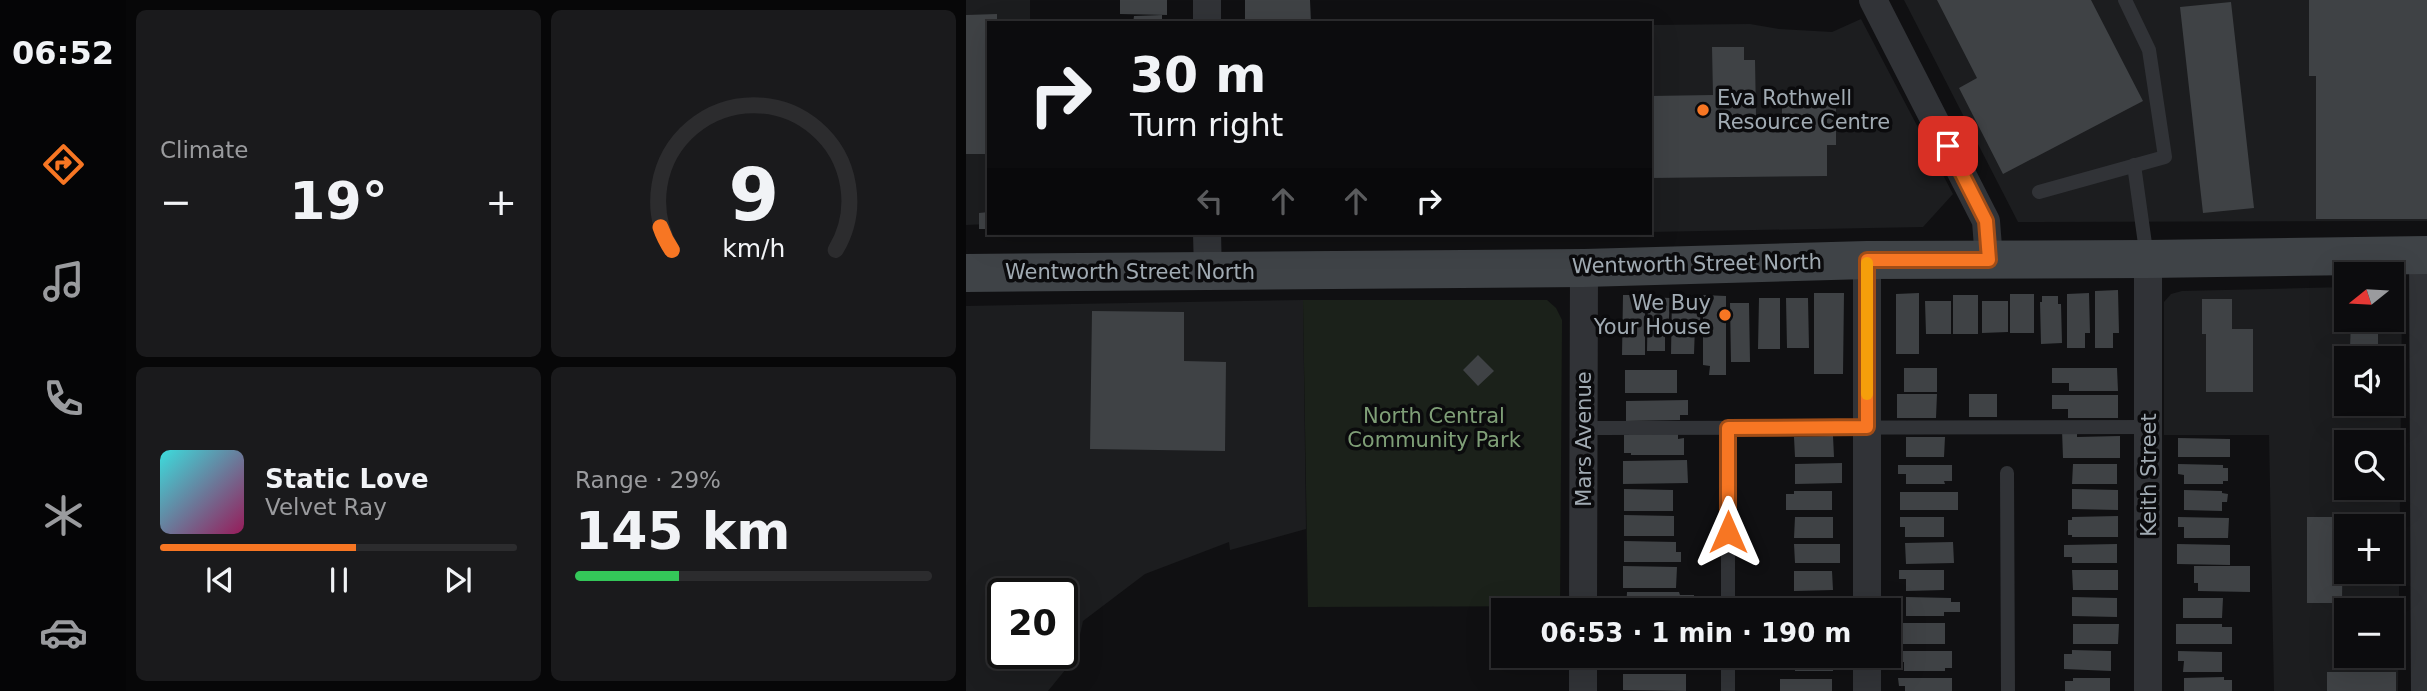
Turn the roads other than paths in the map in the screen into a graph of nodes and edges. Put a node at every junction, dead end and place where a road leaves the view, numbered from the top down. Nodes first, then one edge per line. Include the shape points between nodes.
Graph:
1 (1207, 0) edge
2 (1873, 0) edge
3 (2125, 0) edge
4 (1207, 21) edge
5 (2134, 165) junction
6 (2039, 192) dead end
7 (1207, 235) edge
8 (2425, 255) edge
9 (2148, 259) junction
10 (1867, 260) junction
11 (1989, 260) junction
12 (1584, 268) junction
13 (1208, 272) junction
14 (966, 273) edge
15 (2426, 425) edge
16 (1867, 427) junction
17 (2149, 427) junction
18 (1584, 428) junction
19 (1728, 428) junction
20 (2007, 474) dead end
21 (1583, 598) edge
22 (1728, 598) edge
23 (1867, 598) edge
24 (1583, 668) edge
25 (1728, 668) edge
26 (1867, 668) edge
27 (1583, 691) edge
28 (1728, 691) edge
29 (1867, 691) edge
30 (2008, 691) edge
31 (2148, 691) edge
32 (2425, 691) edge

1 - 4 street
2 - 11 street via 1986,221
3 - 5 lane via 2149,50 2165,156
5 - 6 lane
5 - 9 lane
7 - 13 street
8 - 9 main road, Wentworth Street North
8 - 15 street
9 - 11 main road, Wentworth Street North
9 - 17 street, Keith Street
10 - 11 main road, Wentworth Street North
10 - 12 main road, Wentworth Street North
10 - 16 street
12 - 13 main road, Wentworth Street North
12 - 18 street, Mars Avenue
13 - 14 main road, Wentworth Street North
15 - 32 street
16 - 17 lane
16 - 19 lane
16 - 23 street
17 - 31 street, Keith Street
18 - 19 lane
18 - 21 street, Mars Avenue
19 - 22 lane
20 - 30 lane
24 - 27 street
25 - 28 lane
26 - 29 street

